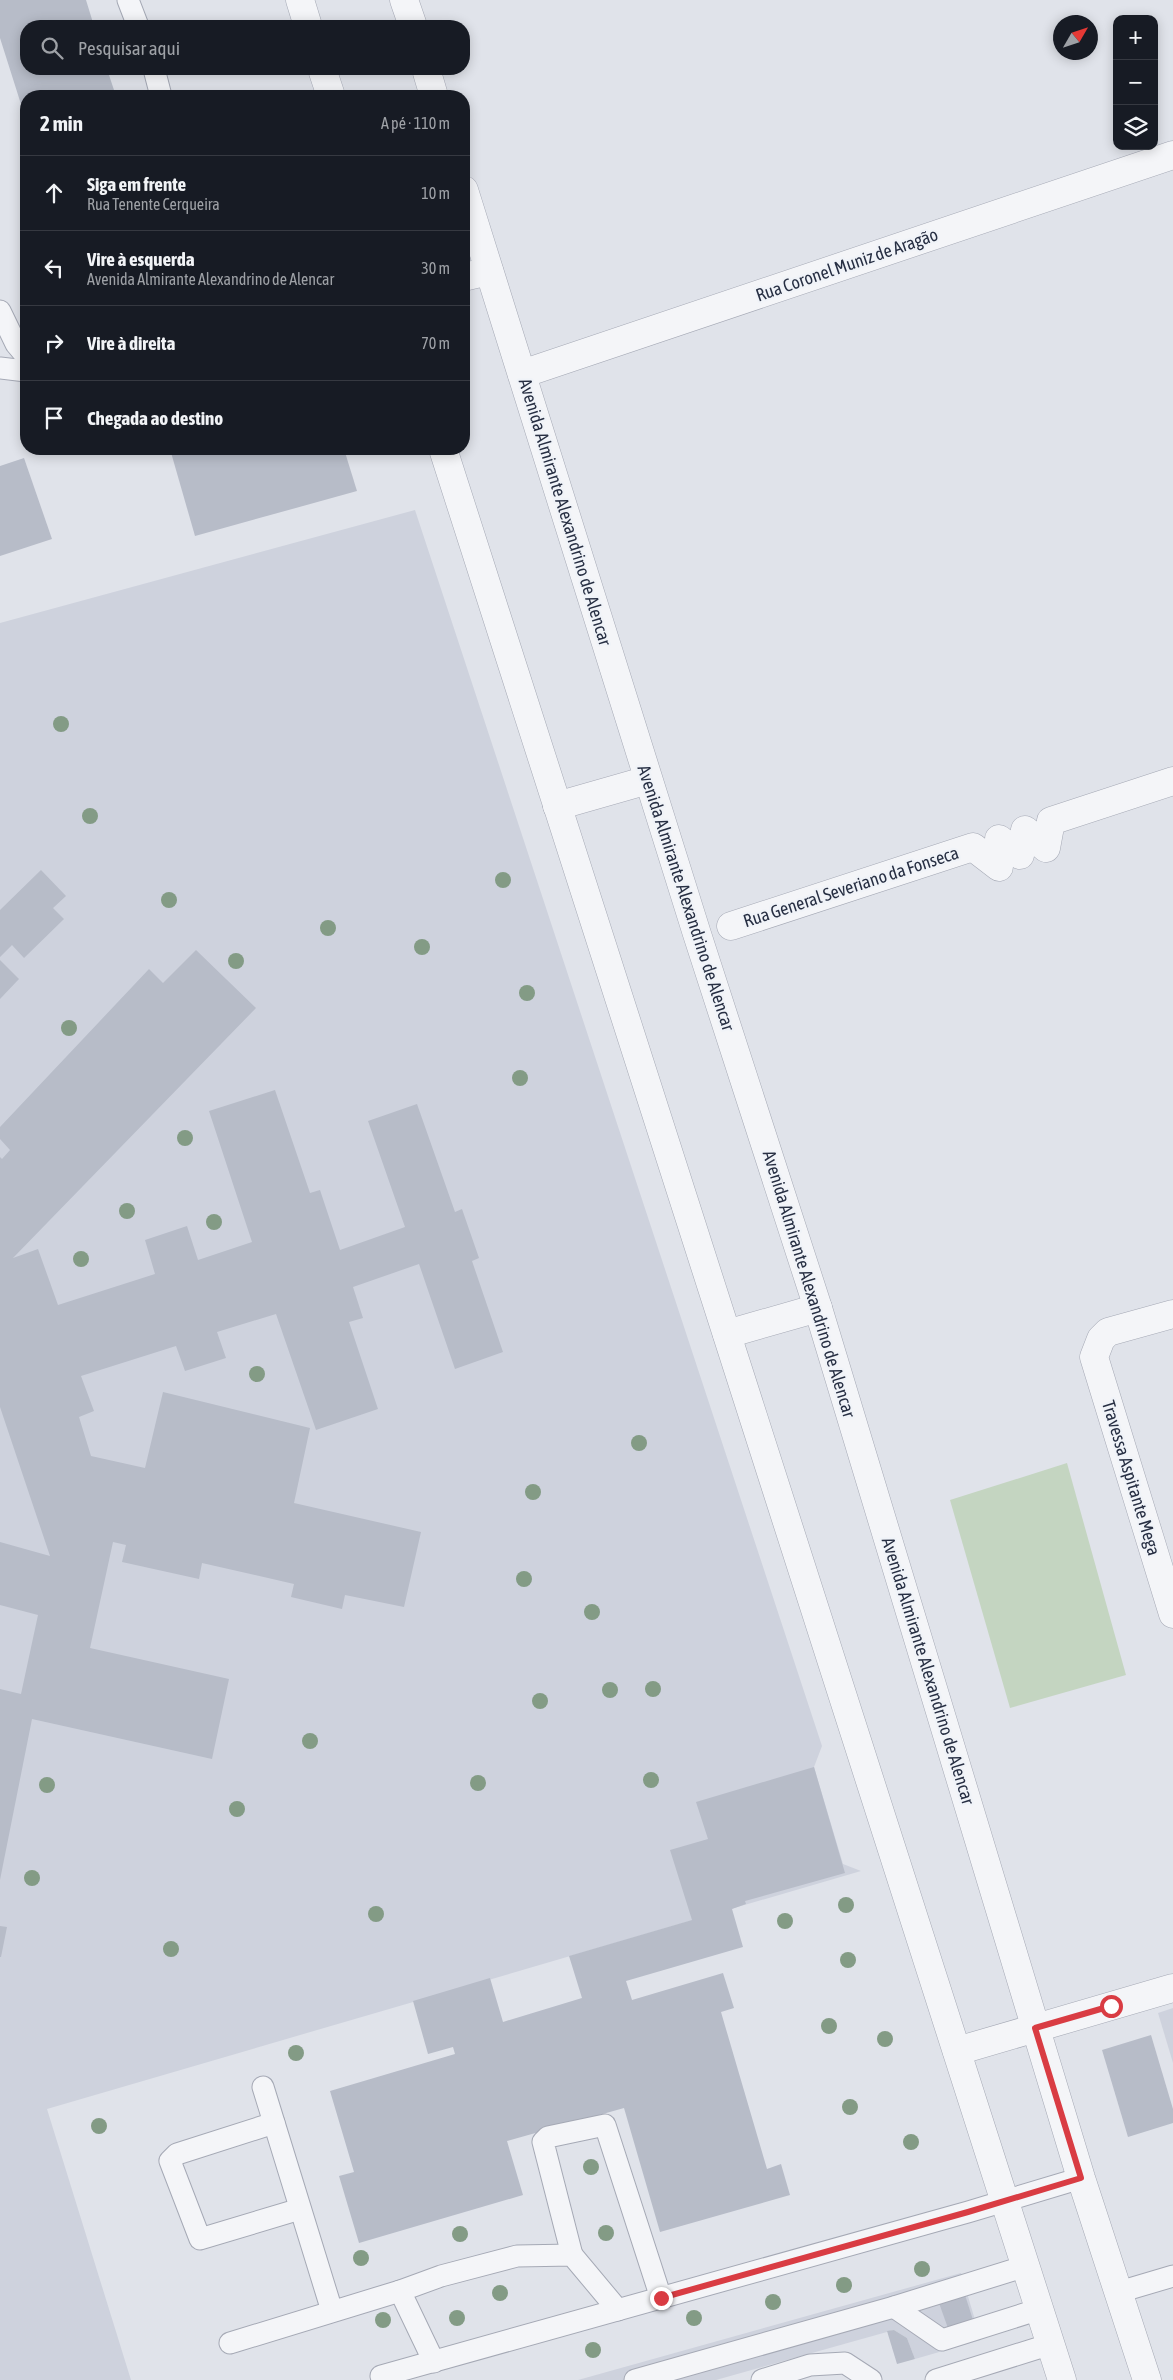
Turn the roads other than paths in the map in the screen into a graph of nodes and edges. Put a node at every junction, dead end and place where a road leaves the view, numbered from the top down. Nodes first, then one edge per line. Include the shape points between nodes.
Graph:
1 (128, 0) edge
2 (300, 0) edge
3 (404, 0) edge
4 (136, 20) edge
5 (306, 20) edge
6 (410, 20) edge
7 (156, 75) edge
8 (324, 75) edge
9 (428, 75) edge
10 (160, 90) edge
11 (328, 90) edge
12 (432, 90) edge
13 (1173, 155) edge
14 (470, 232) edge
15 (476, 274) edge
16 (0, 310) edge
17 (20, 349) edge
18 (0, 368) edge
19 (20, 370) edge
20 (522, 374) junction
21 (445, 455) edge
22 (648, 780) junction
23 (1173, 781) edge
24 (558, 806) junction
25 (731, 926) dead end
26 (818, 1308) junction
27 (1173, 1314) edge
28 (727, 1334) junction
29 (1173, 1614) edge
30 (1173, 1988) edge
31 (1035, 2028) junction
32 (957, 2050) junction
33 (263, 2087) dead end
34 (274, 2123) junction
35 (1081, 2178) junction
36 (1006, 2201) junction
37 (300, 2209) junction
38 (572, 2255) junction
39 (1026, 2266) junction
40 (1173, 2276) edge
41 (400, 2291) junction
42 (1119, 2292) junction
43 (661, 2298) junction
44 (894, 2307) junction
45 (1040, 2309) junction
46 (618, 2310) junction
47 (332, 2312) junction
48 (230, 2343) dead end
49 (1051, 2344) junction
50 (434, 2362) junction
51 (381, 2376) dead end
52 (635, 2380) edge
53 (762, 2380) edge
54 (870, 2380) edge
55 (936, 2380) edge
56 (1062, 2380) edge
57 (1147, 2380) edge

1 - 4 lane
2 - 5 street
3 - 6 street
7 - 10 lane
8 - 11 street
9 - 12 street
13 - 20 street, Rua Coronel Muniz de Aragão
14 - 15 street, Avenida Almirante Alexandrino de Alencar
15 - 20 street, Avenida Almirante Alexandrino de Alencar
16 - 17 lane
18 - 19 lane
20 - 22 street, Avenida Almirante Alexandrino de Alencar
21 - 24 street
22 - 24 street
22 - 26 street, Avenida Almirante Alexandrino de Alencar
23 - 25 street, Rua General Severiano da Fonseca via 1051,821 1046,848 1025,830 1020,855 999,839 999,867 973,847
24 - 28 street
26 - 28 street
26 - 31 street, Avenida Almirante Alexandrino de Alencar
27 - 29 street, Travessa Aspitante Mega via 1108,1332 1101,1339 1094,1357
28 - 32 street
30 - 31 street
31 - 32 street
31 - 35 street, Avenida Almirante Alexandrino de Alencar
32 - 36 street
33 - 34 lane
34 - 37 lane
34 - 37 lane via 177,2154 170,2161 200,2239
35 - 36 lane
35 - 42 street, Avenida Almirante Alexandrino de Alencar
36 - 39 street
36 - 43 lane
37 - 47 lane
38 - 41 lane via 517,2256
38 - 43 lane via 543,2142 548,2137 605,2126
38 - 46 lane
39 - 44 lane
39 - 45 street
40 - 42 lane
41 - 47 lane
41 - 50 lane
42 - 57 street, Avenida Almirante Alexandrino de Alencar
43 - 46 lane
44 - 45 lane via 942,2340
44 - 52 lane
45 - 49 street
46 - 50 lane
47 - 48 lane
49 - 55 lane
49 - 56 street
50 - 51 lane
53 - 54 lane via 810,2365 845,2364

